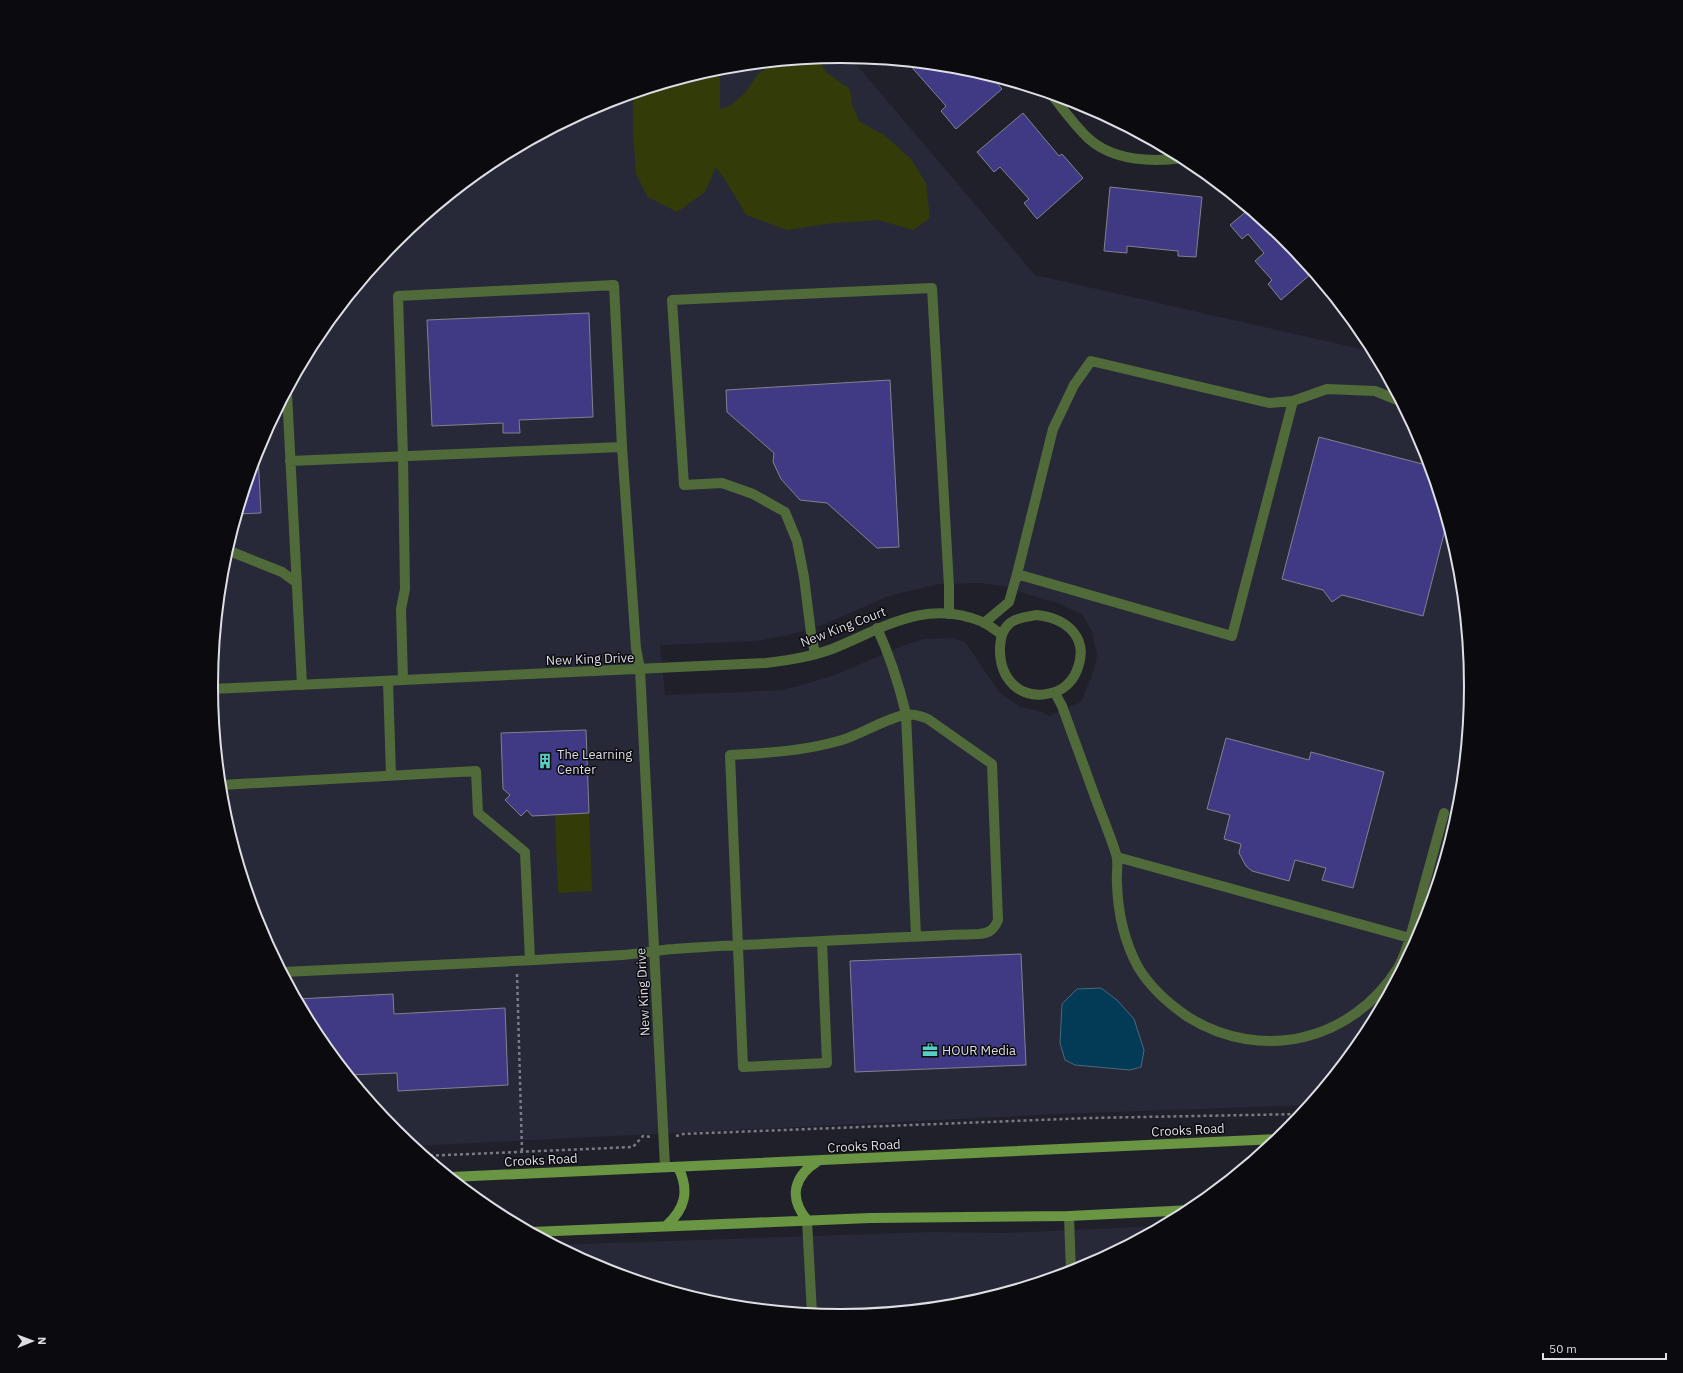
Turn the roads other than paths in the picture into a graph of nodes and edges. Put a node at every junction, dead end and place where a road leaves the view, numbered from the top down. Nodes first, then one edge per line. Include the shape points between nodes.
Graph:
1 (1058, 102) edge
2 (1172, 158) edge
3 (1394, 399) edge
4 (287, 401) edge
5 (1293, 401) junction
6 (622, 447) junction
7 (403, 457) junction
8 (290, 462) junction
9 (233, 552) edge
10 (1017, 574) junction
11 (297, 583) junction
12 (949, 614) junction
13 (984, 623) junction
14 (877, 628) junction
15 (1001, 634) junction
16 (815, 654) junction
17 (640, 669) junction
18 (403, 680) junction
19 (388, 681) junction
20 (302, 685) junction
21 (218, 689) edge
22 (1055, 692) junction
23 (906, 714) junction
24 (391, 775) junction
25 (226, 785) edge
26 (1444, 813) dead end
27 (1117, 857) junction
28 (916, 936) junction
29 (1410, 938) junction
30 (822, 941) junction
31 (737, 946) junction
32 (654, 951) junction
33 (530, 960) junction
34 (1400, 965) edge
35 (1398, 968) edge
36 (287, 972) edge
37 (1269, 1139) edge
38 (818, 1161) junction
39 (678, 1167) junction
40 (665, 1168) junction
41 (458, 1178) edge
42 (1179, 1211) edge
43 (1070, 1216) junction
44 (807, 1220) junction
45 (666, 1226) junction
46 (540, 1232) edge
47 (1071, 1266) edge
48 (812, 1309) edge

1 - 2 street via 1089,139 1104,149 1124,157
3 - 5 street via 1375,391 1327,389
4 - 8 street
5 - 10 street via 1269,403 1091,361 1074,385 1053,429
5 - 10 street via 1232,636
6 - 7 street
6 - 7 street via 614,285 398,296
6 - 17 street via 636,648
7 - 8 street
7 - 18 street
8 - 11 street
9 - 11 street via 282,572
10 - 13 street via 1009,602
11 - 20 street
12 - 13 street, New King Court
12 - 14 street, New King Court via 914,615
12 - 16 street via 932,288 672,300 684,485 722,483 753,494 785,512 797,541
13 - 15 street, New King Court
14 - 16 street, New King Court
14 - 23 street via 901,691
15 - 22 street via 1002,666 1015,686 1032,695 1042,696
15 - 22 street via 1010,623 1036,615 1050,616 1070,628 1078,639 1080,663 1070,682
16 - 17 street, New King Court via 766,663
17 - 18 street, New King Drive
17 - 32 street, New King Drive
18 - 19 street, New King Drive
19 - 20 street, New King Drive
19 - 24 street
20 - 21 street, New King Drive
22 - 27 street
23 - 28 street
23 - 28 street via 928,719 992,764 998,920 996,927 987,933 979,934
23 - 31 street via 820,746 730,755
24 - 25 street
24 - 33 street via 476,771 478,813 524,852
26 - 29 street
27 - 29 street
27 - 35 street via 1118,904 1122,928 1139,968 1151,985 1177,1009 1208,1028 1254,1041 1302,1039 1330,1028 1358,1011 1386,985
28 - 30 street
29 - 34 street
30 - 31 street
30 - 31 street via 827,1063 820,1064 743,1067
31 - 32 street
32 - 33 street
32 - 40 street, New King Drive
33 - 36 street
37 - 38 main road, Crooks Road
38 - 39 main road, Crooks Road
38 - 44 main road via 807,1168 798,1184 796,1194 797,1204
39 - 40 main road, Crooks Road
39 - 45 main road via 683,1177 684,1197 680,1210
40 - 41 main road, Crooks Road
42 - 43 main road
43 - 44 main road
43 - 47 street
44 - 45 main road
44 - 48 street
45 - 46 main road

